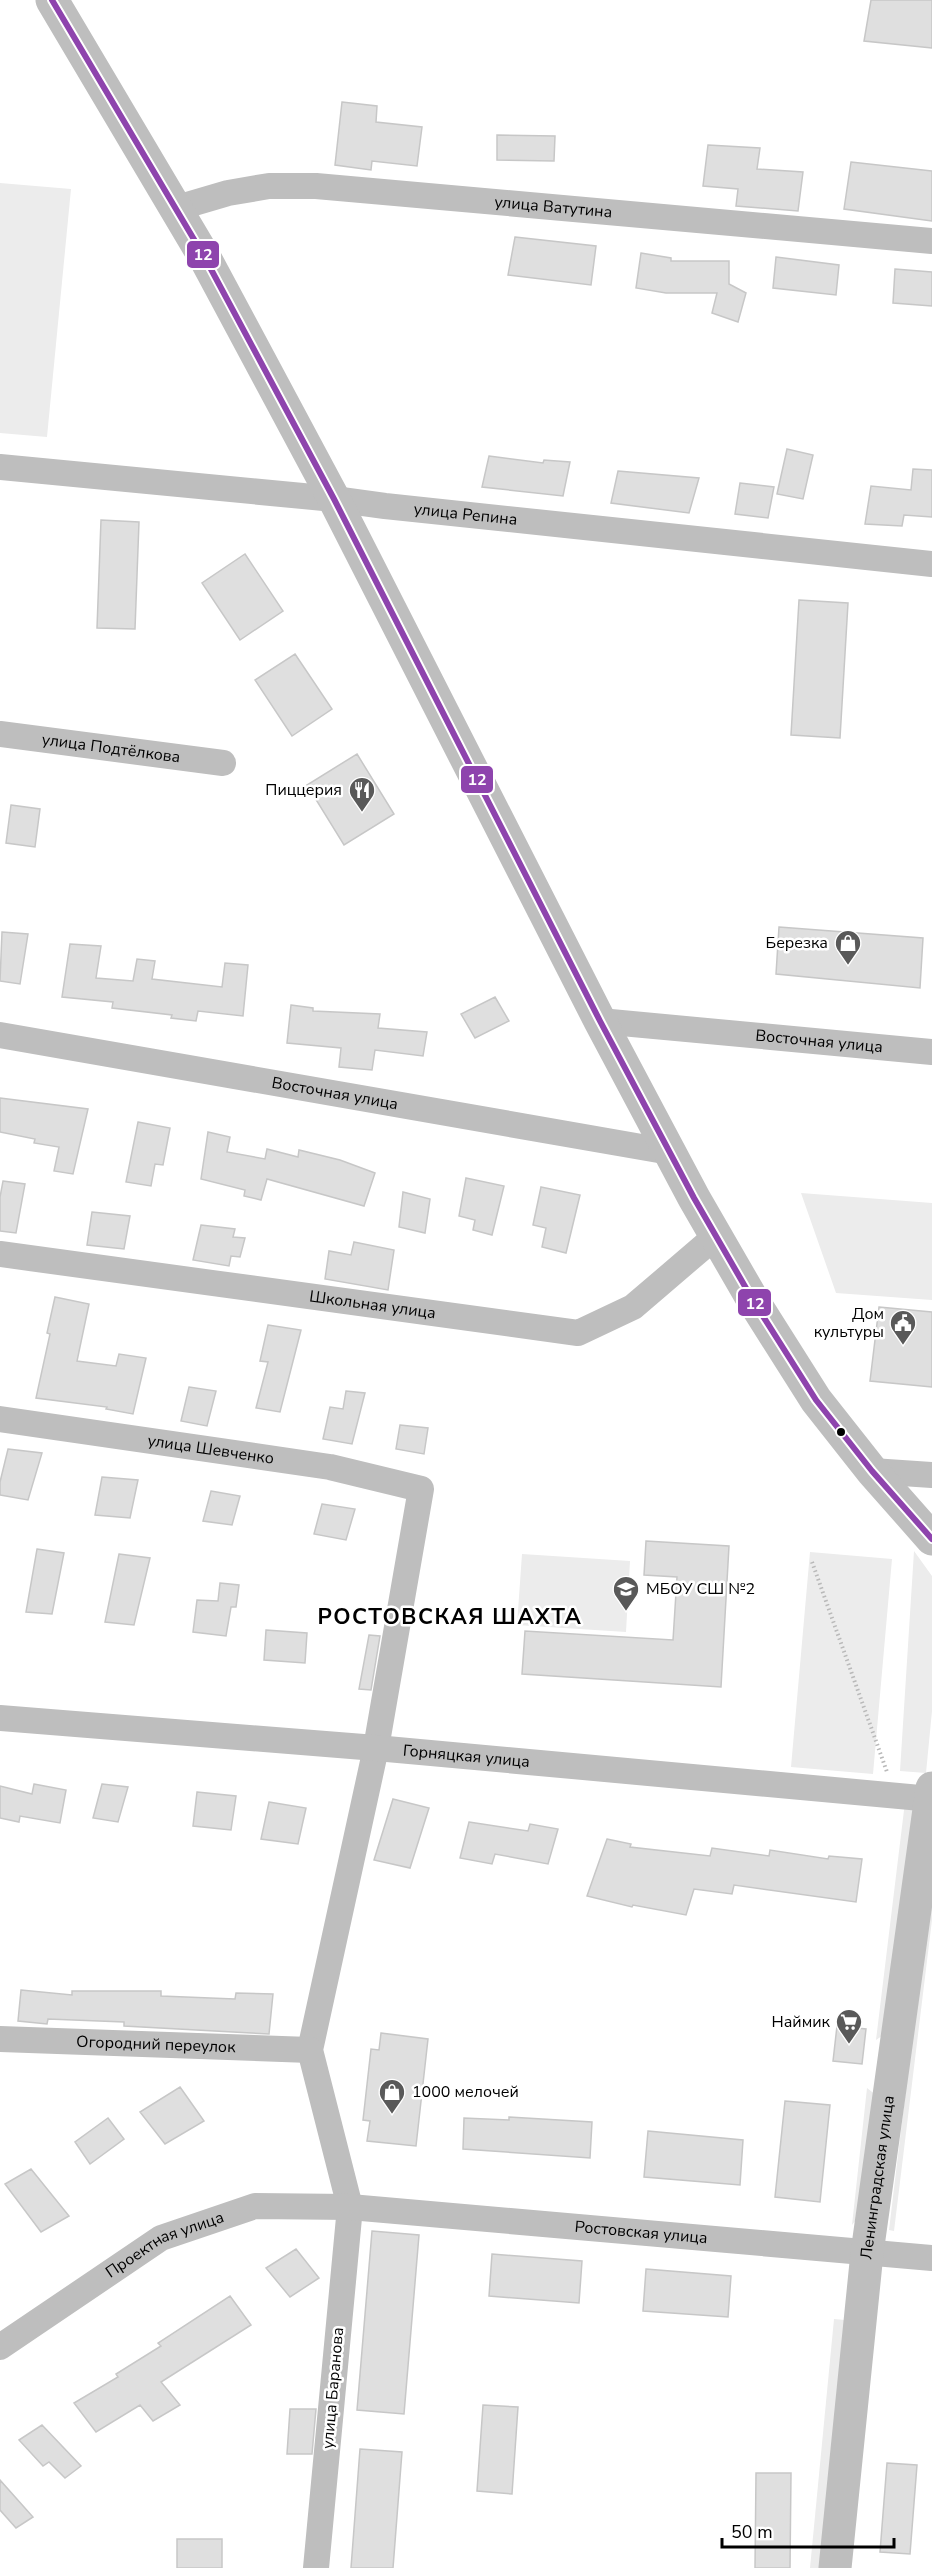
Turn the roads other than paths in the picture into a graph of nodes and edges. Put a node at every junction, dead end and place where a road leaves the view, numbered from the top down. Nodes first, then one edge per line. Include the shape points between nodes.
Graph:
1 (52, 0) edge
2 (177, 208) junction
3 (932, 241) edge
4 (0, 467) edge
5 (334, 499) junction
6 (932, 564) edge
7 (0, 734) edge
8 (223, 763) dead end
9 (600, 1021) junction
10 (0, 1035) edge
11 (932, 1052) edge
12 (670, 1152) junction
13 (716, 1236) junction
14 (0, 1254) edge
15 (0, 1419) edge
16 (872, 1471) junction
17 (932, 1475) edge
18 (932, 1539) edge
19 (0, 1718) edge
20 (376, 1748) junction
21 (932, 1795) edge
22 (0, 2039) edge
23 (310, 2050) junction
24 (350, 2207) junction
25 (867, 2253) junction
26 (932, 2258) edge
27 (0, 2347) edge
28 (316, 2568) edge
29 (835, 2568) edge

1 - 2 street
2 - 3 street, улица Ватутина via 269,186 316,186
2 - 5 street
4 - 5 street, улица Репина
5 - 6 street, улица Репина
5 - 9 street
7 - 8 street, улица Подтёлкова
9 - 11 street, Восточная улица
9 - 12 street
10 - 12 street, Восточная улица
12 - 13 street
13 - 14 street, Школьная улица via 633,1306 578,1334
13 - 16 street via 785,1354
15 - 20 street, улица Шевченко via 330,1467 422,1489
16 - 17 street
16 - 18 street
19 - 20 street, Горняцкая улица
20 - 21 street, Горняцкая улица via 895,1795
20 - 23 street
21 - 25 street, Ленинградская улица
22 - 23 street, Огородний переулок
23 - 24 street, улица Баранова
24 - 25 street, Ростовская улица
24 - 27 street, Проектная улица via 255,2206 161,2238
24 - 28 street, улица Баранова
25 - 26 street, Ростовская улица
25 - 29 street, Ленинградская улица

